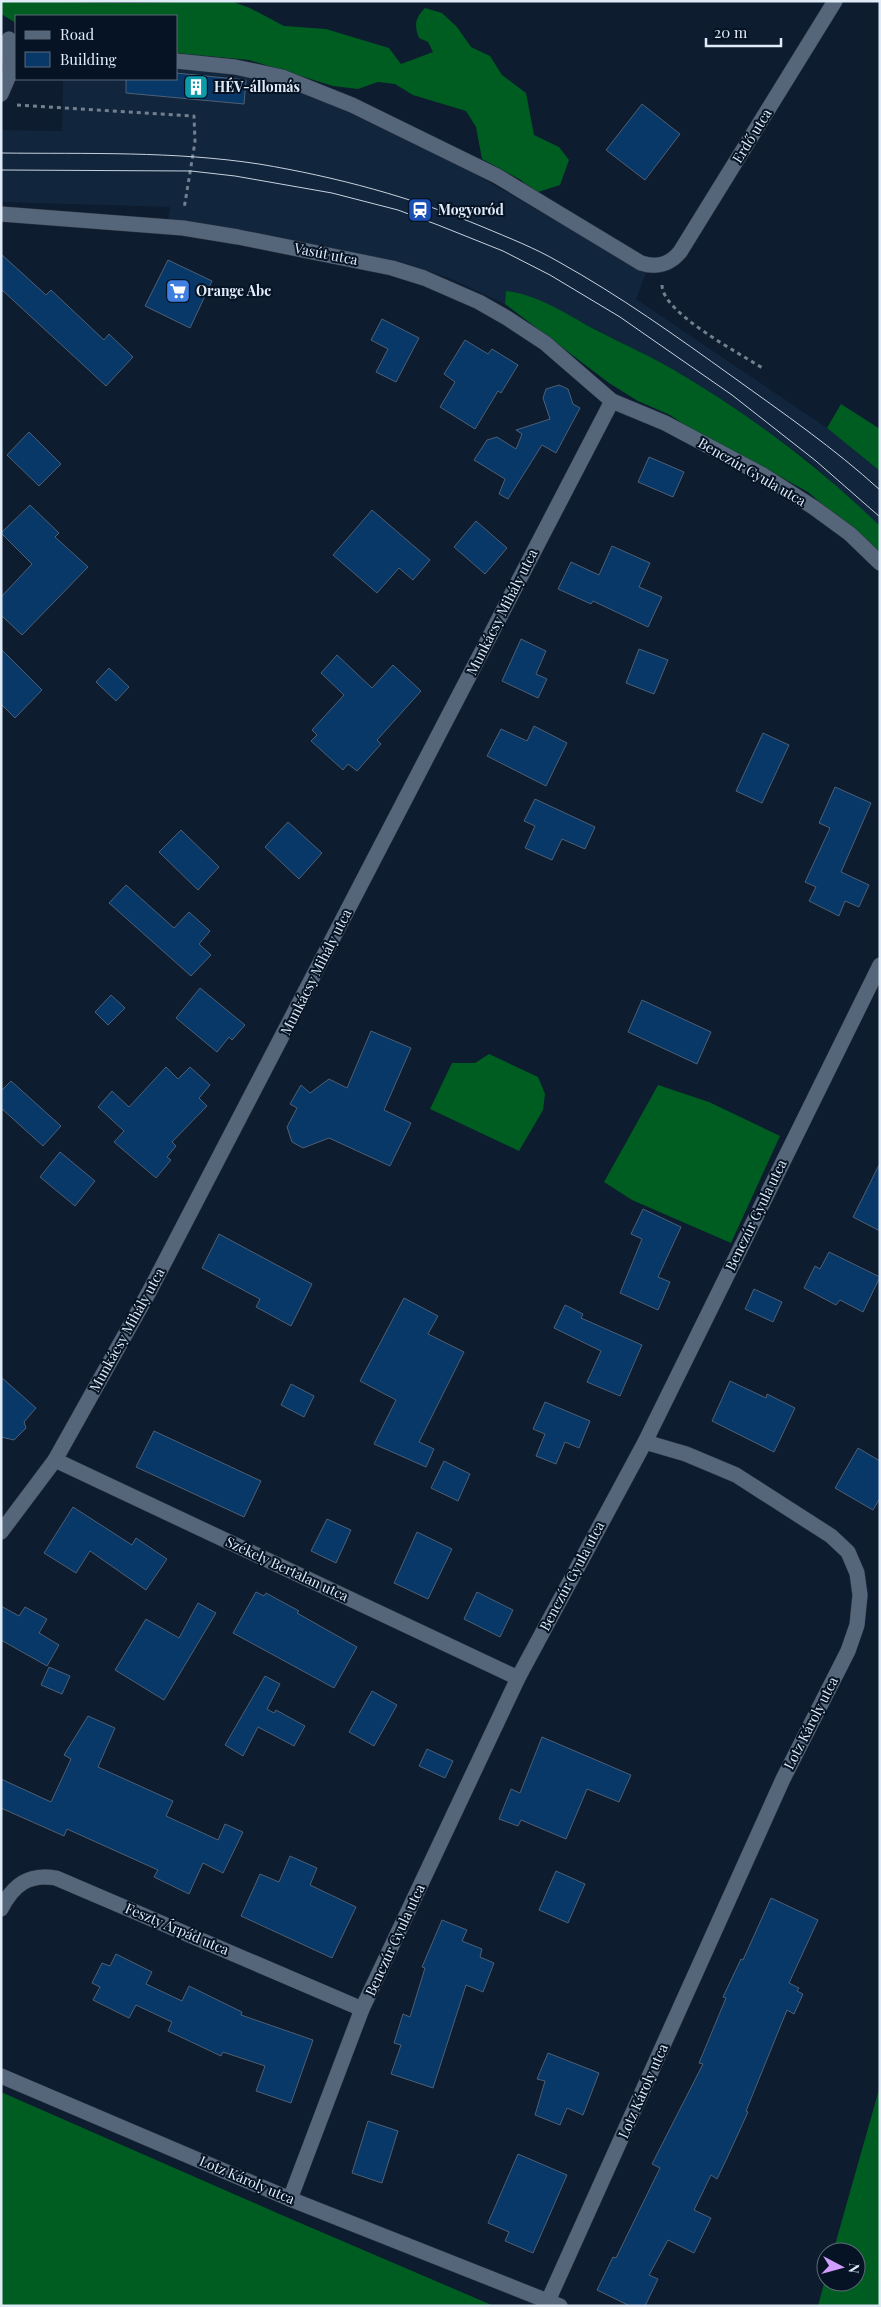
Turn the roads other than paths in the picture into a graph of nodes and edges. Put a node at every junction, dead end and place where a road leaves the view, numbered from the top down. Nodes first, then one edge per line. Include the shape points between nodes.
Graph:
1 (835, 1) edge
2 (9, 38) edge
3 (178, 61) edge
4 (6, 99) edge
5 (1, 214) edge
6 (612, 401) junction
7 (880, 563) edge
8 (880, 965) edge
9 (645, 1442) junction
10 (55, 1460) junction
11 (1, 1532) edge
12 (518, 1678) junction
13 (1, 1909) edge
14 (362, 2009) junction
15 (1, 2076) edge
16 (290, 2199) junction
17 (554, 2303) edge

1 - 3 street, Erdő utca via 680,252 663,264 641,263 497,176 352,104 282,77 235,67
2 - 4 street via 10,73
5 - 6 street, Vasút utca via 183,228 392,268 449,288 507,318 545,343
6 - 7 street, Benczúr Gyula utca via 665,422 763,475 850,534
6 - 10 street, Munkácsy Mihály utca via 149,1292
8 - 9 street, Benczúr Gyula utca
9 - 12 street, Benczúr Gyula utca
9 - 17 street, Lotz Károly utca via 686,1454 736,1475 831,1536 848,1552 857,1573 860,1595 857,1625 848,1651 783,1779
10 - 11 street, Munkácsy Mihály utca
10 - 12 street, Székely Bertalan utca
12 - 14 street, Benczúr Gyula utca
13 - 14 street, Feszty Árpád utca via 23,1881 38,1877 56,1878
14 - 16 street, Benczúr Gyula utca
15 - 16 street, Lotz Károly utca
16 - 17 street, Lotz Károly utca

